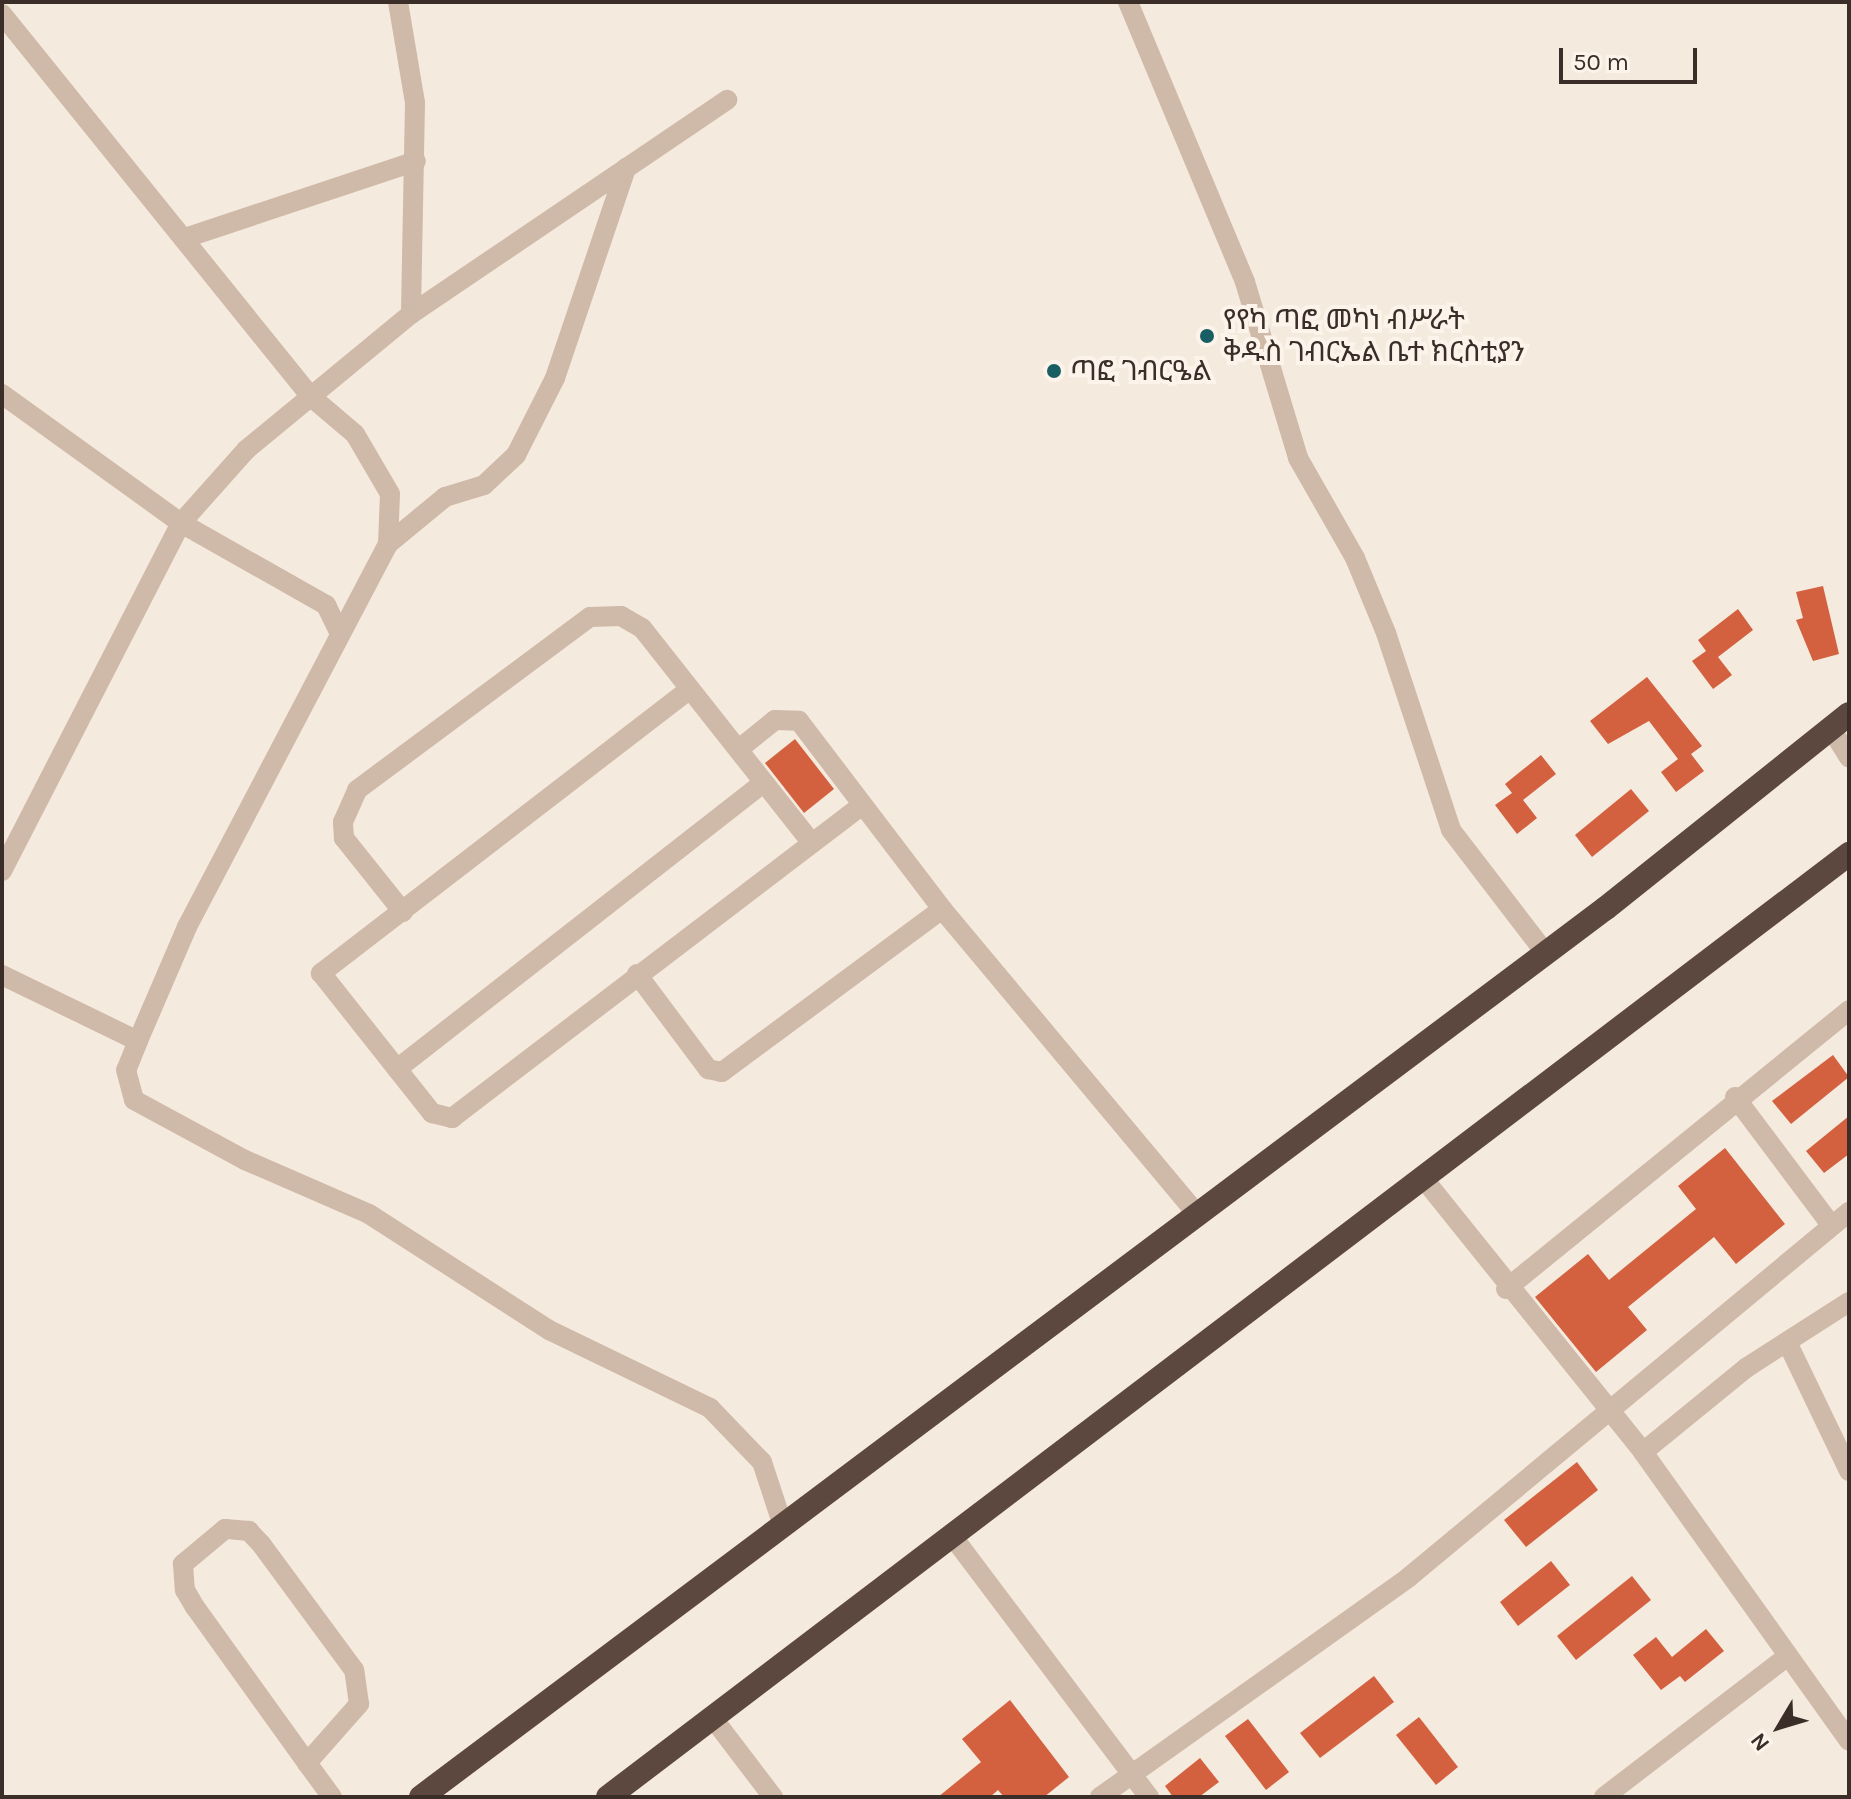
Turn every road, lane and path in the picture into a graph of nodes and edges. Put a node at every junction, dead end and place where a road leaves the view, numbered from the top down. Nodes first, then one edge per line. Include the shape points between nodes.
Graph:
1 (398, 2) edge
2 (1128, 2) edge
3 (2, 14) edge
4 (727, 100) dead end
5 (416, 161) junction
6 (626, 168) junction
7 (188, 237) junction
8 (411, 314) junction
9 (2, 394) edge
10 (309, 395) junction
11 (181, 523) junction
12 (388, 544) junction
13 (340, 634) junction
14 (690, 689) junction
15 (1839, 721) edge
16 (739, 749) junction
17 (1849, 757) edge
18 (763, 783) junction
19 (861, 806) junction
20 (812, 843) junction
21 (1849, 854) edge
22 (2, 871) edge
23 (942, 909) junction
24 (403, 912) junction
25 (1544, 951) junction
26 (637, 974) junction
27 (2, 975) edge
28 (1849, 1010) edge
29 (138, 1041) junction
30 (397, 1069) junction
31 (1735, 1097) junction
32 (1423, 1178) junction
33 (1849, 1212) edge
34 (1196, 1213) junction
35 (1832, 1226) junction
36 (1506, 1289) junction
37 (1849, 1302) edge
38 (1788, 1344) junction
39 (1606, 1411) junction
40 (1643, 1452) junction
41 (1849, 1471) edge
42 (782, 1523) junction
43 (953, 1537) junction
44 (1784, 1659) junction
45 (712, 1717) junction
46 (1849, 1741) edge
47 (307, 1763) junction
48 (1130, 1773) junction
49 (332, 1797) edge
50 (421, 1797) edge
51 (608, 1797) edge
52 (773, 1797) edge
53 (1100, 1797) edge
54 (1149, 1797) edge
55 (1604, 1797) edge

1 - 5 street
2 - 25 street via 1245,282 1298,458 1355,558 1386,633 1451,830
3 - 7 street
4 - 6 street
5 - 7 street
5 - 8 street
6 - 8 street
6 - 12 street via 555,378 516,455 484,485 445,497
7 - 10 street
8 - 10 street
9 - 11 street
10 - 11 street
10 - 12 street via 380,466 390,494
11 - 13 street via 326,605
11 - 22 street
12 - 13 street
13 - 29 street via 336,655 187,927
14 - 16 street
14 - 24 street
14 - 24 street via 642,628 621,616 590,617 357,790 343,822 344,838
15 - 17 street
15 - 25 highway
16 - 18 street
16 - 19 street via 775,720 799,721
18 - 20 street
18 - 30 street
19 - 20 street
19 - 23 street
20 - 26 street
21 - 32 highway
23 - 26 street via 722,1072 708,1069
23 - 34 street
24 - 30 street via 321,973
25 - 34 highway
26 - 30 street via 452,1118 432,1113
27 - 29 street
28 - 31 street
29 - 42 street via 128,1088 146,1112 369,1214 549,1330 710,1408 762,1462
31 - 35 street
31 - 36 street
32 - 36 street
32 - 43 highway
33 - 35 street
34 - 42 highway
35 - 39 street
36 - 39 street
37 - 38 street
38 - 40 street via 1726,1382
38 - 41 street
39 - 40 street
39 - 48 street via 1416,1571
40 - 44 street
42 - 50 highway
43 - 45 highway
43 - 48 street
44 - 46 street
44 - 55 street
45 - 51 highway
45 - 52 street
47 - 47 street via 185,1590 183,1564 225,1529 249,1531 261,1544 354,1670 359,1704
47 - 49 street
48 - 53 street
48 - 54 street

